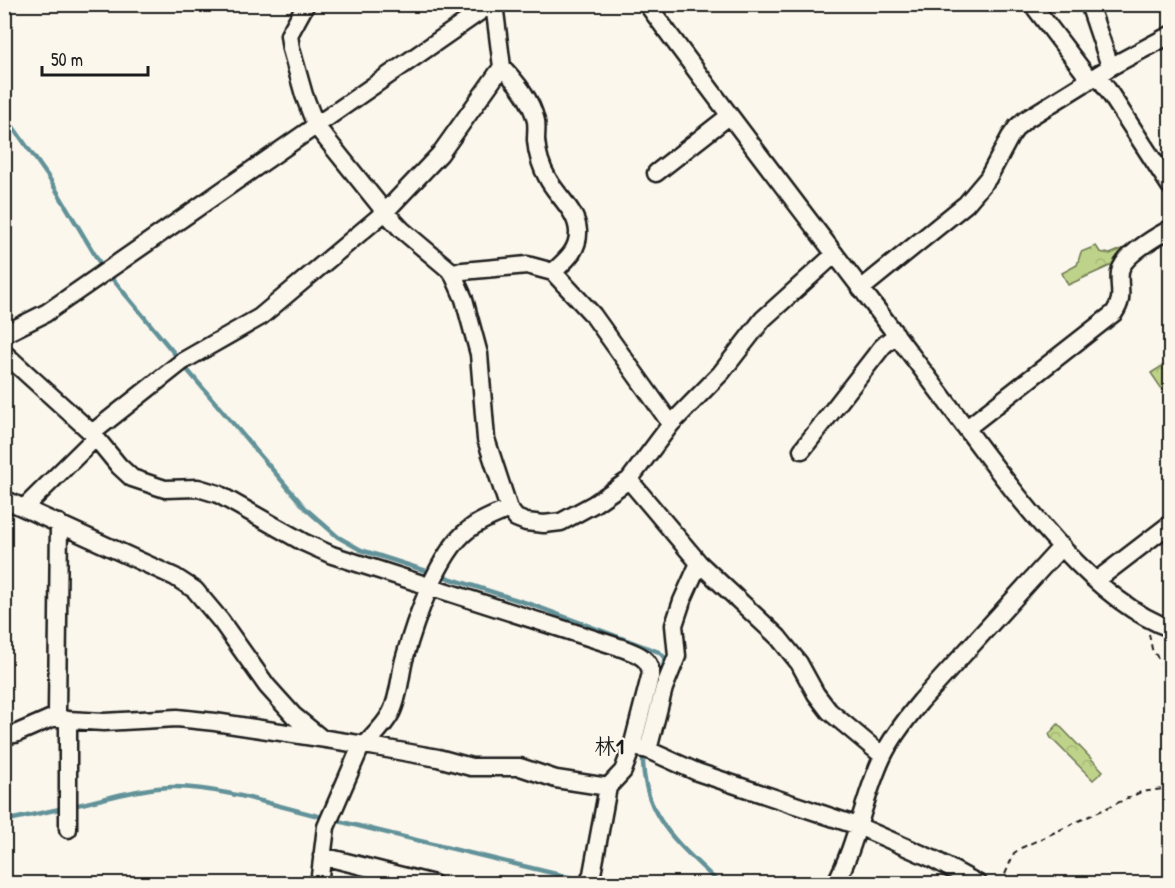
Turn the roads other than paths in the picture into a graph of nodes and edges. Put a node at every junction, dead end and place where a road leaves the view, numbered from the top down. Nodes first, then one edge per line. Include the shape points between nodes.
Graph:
1 (306, 4) edge
2 (647, 4) edge
3 (1032, 4) edge
4 (1089, 4) edge
5 (483, 6) edge
6 (1170, 35) edge
7 (1112, 66) junction
8 (502, 67) junction
9 (1094, 77) junction
10 (729, 116) junction
11 (316, 126) junction
12 (657, 173) dead end
13 (1170, 186) edge
14 (385, 212) junction
15 (1170, 229) edge
16 (835, 254) junction
17 (452, 272) junction
18 (553, 272) junction
19 (861, 289) junction
20 (4, 334) edge
21 (896, 334) junction
22 (4, 353) edge
23 (671, 424) junction
24 (967, 429) junction
25 (94, 435) junction
26 (802, 450) dead end
27 (629, 480) junction
28 (4, 499) edge
29 (25, 507) junction
30 (509, 509) junction
31 (59, 523) junction
32 (1170, 524) edge
33 (1062, 546) junction
34 (699, 563) junction
35 (1097, 580) junction
36 (431, 587) junction
37 (1170, 628) edge
38 (61, 719) junction
39 (4, 736) edge
40 (322, 738) junction
41 (363, 746) junction
42 (640, 748) junction
43 (883, 756) junction
44 (608, 786) junction
45 (858, 826) junction
46 (68, 829) dead end
47 (322, 856) junction
48 (319, 884) edge
49 (434, 884) edge
50 (588, 884) edge
51 (835, 884) edge
52 (979, 884) edge

1 - 11 street via 289,35
2 - 10 street
3 - 9 street
4 - 7 street
5 - 8 street
5 - 11 street
6 - 7 street
7 - 9 street
8 - 14 street via 440,154
8 - 18 street via 530,102 540,163 578,229 577,244
9 - 13 street
9 - 19 street via 1017,127 988,178 966,204
10 - 12 street
10 - 16 street
11 - 14 street
11 - 20 street via 46,313
14 - 17 street
14 - 25 street via 260,317 183,361
15 - 24 street via 1124,261 1119,305 1114,313
16 - 19 street
16 - 23 street via 763,319 721,373
17 - 18 street via 527,265
17 - 30 street via 464,298 479,354 486,439
18 - 23 street via 593,315
19 - 21 street
21 - 24 street
21 - 26 street
22 - 25 street
23 - 27 street
24 - 33 street via 1009,486
25 - 29 street
25 - 36 street via 132,478 165,489 198,488 218,494 332,555
27 - 30 street via 561,522 526,522
27 - 34 street
28 - 29 street
29 - 31 street
30 - 36 street via 467,530 454,543
31 - 38 street via 57,711
31 - 40 street via 195,590 267,686 294,716
32 - 35 street
33 - 35 street
33 - 43 street via 921,701
34 - 42 street via 674,625 677,656
34 - 43 street via 778,637 829,711
35 - 37 street via 1127,606
36 - 41 street via 405,658 392,711
36 - 42 street via 645,658 651,674
38 - 39 street
38 - 40 street via 104,722 177,718
38 - 46 street
40 - 41 street
41 - 44 street via 471,766 520,767 556,779
41 - 47 street via 326,827
42 - 44 street
42 - 45 street via 697,772
43 - 45 street
44 - 50 street
45 - 51 street
45 - 52 street
47 - 48 street
47 - 49 street

